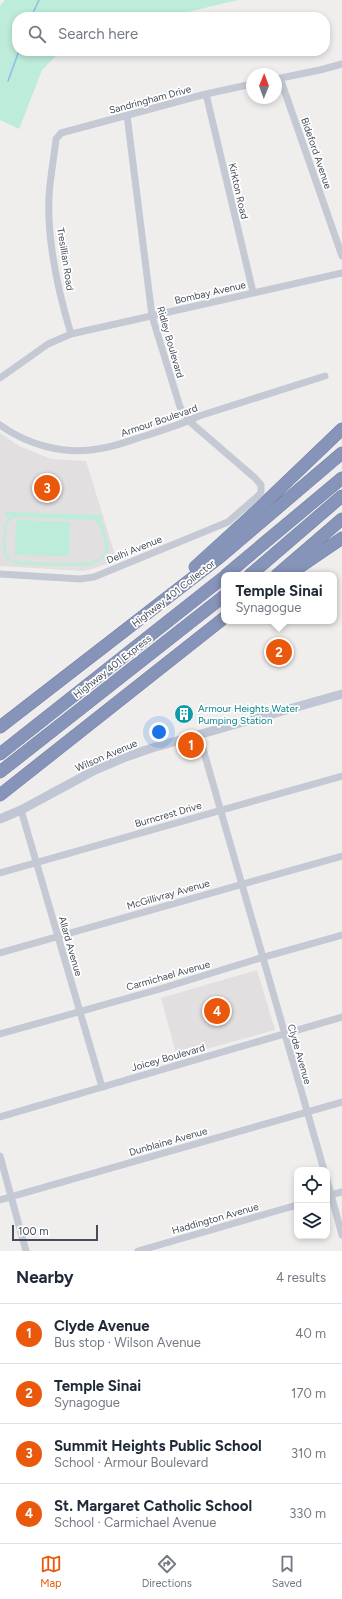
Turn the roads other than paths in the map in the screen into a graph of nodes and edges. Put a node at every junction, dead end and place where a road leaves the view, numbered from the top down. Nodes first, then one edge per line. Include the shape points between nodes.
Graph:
1 (342, 64) edge
2 (282, 78) edge
3 (246, 85) edge
4 (282, 90) edge
5 (206, 94) junction
6 (127, 115) junction
7 (56, 139) joint
8 (342, 256) edge
9 (342, 273) edge
10 (253, 292) junction
11 (152, 316) junction
12 (71, 334) junction
13 (325, 376) dead end
14 (0, 378) edge
15 (189, 421) junction
16 (0, 425) edge
17 (342, 429) edge
18 (342, 453) edge
19 (342, 478) edge
20 (260, 492) joint
21 (342, 496) edge
22 (342, 519) edge
23 (342, 538) edge
24 (230, 572) edge
25 (253, 572) edge
26 (280, 572) edge
27 (292, 572) edge
28 (0, 574) edge
29 (221, 579) edge
30 (221, 598) edge
31 (165, 600) junction
32 (221, 620) edge
33 (342, 694) edge
34 (0, 727) edge
35 (199, 735) junction
36 (0, 754) edge
37 (0, 772) edge
38 (342, 776) edge
39 (0, 795) edge
40 (21, 810) junction
41 (220, 810) junction
42 (0, 819) edge
43 (342, 856) edge
44 (37, 862) junction
45 (0, 873) edge
46 (241, 884) junction
47 (342, 935) edge
48 (58, 936) junction
49 (0, 953) edge
50 (262, 958) junction
51 (79, 1011) junction
52 (342, 1017) edge
53 (0, 1034) edge
54 (284, 1034) junction
55 (102, 1087) junction
56 (342, 1102) edge
57 (307, 1112) junction
58 (0, 1117) edge
59 (0, 1156) edge
60 (323, 1167) edge
61 (342, 1192) edge
62 (330, 1196) edge
63 (11, 1197) junction
64 (330, 1199) edge
65 (0, 1200) edge
66 (294, 1206) edge
67 (342, 1235) edge
68 (26, 1251) edge
69 (138, 1251) edge

1 - 2 street
3 - 5 street, Sandringham Drive
4 - 8 street, Bideford Avenue
5 - 6 street, Sandringham Drive
5 - 10 street, Kirkton Road
6 - 7 street, Sandringham Drive via 61,133
6 - 11 street, Ridley Boulevard
7 - 12 street, Tresillian Road via 49,198 50,237
9 - 10 street, Bombay Avenue
10 - 11 street, Bombay Avenue
11 - 12 street, Bombay Avenue
11 - 15 street, Ridley Boulevard via 180,407
12 - 14 street, Bombay Avenue via 48,344
13 - 15 street, Armour Boulevard
15 - 16 street, Armour Boulevard via 112,446 78,451 33,443 14,435
15 - 20 street, Ridley Boulevard via 255,478 261,485
17 - 31 highway via 189,572
18 - 31 highway, Highway 401 Collector
19 - 24 highway, Highway 401 Express
20 - 28 street, Delhi Avenue via 228,522 94,577 80,579
21 - 25 highway
22 - 26 highway
23 - 27 highway
29 - 36 highway, Highway 401 Express
30 - 37 highway, Highway 401 Express
31 - 34 highway, Highway 401 Collector
32 - 39 highway
33 - 35 main road, Wilson Avenue
35 - 40 main road, Wilson Avenue via 123,758 95,770
35 - 41 street, Clyde Avenue
38 - 41 street, Burncrest Drive
40 - 42 main road, Wilson Avenue
40 - 44 street, Allard Avenue
41 - 44 street, Burncrest Drive
41 - 46 street, Clyde Avenue
43 - 46 street, McGillivray Avenue
44 - 45 street, Burncrest Drive
44 - 48 street, Allard Avenue
46 - 48 street, McGillivray Avenue
46 - 50 street, Clyde Avenue
47 - 50 street, Carmichael Avenue
48 - 49 street, McGillivray Avenue
48 - 51 street, Allard Avenue
50 - 51 street, Carmichael Avenue
50 - 54 street, Clyde Avenue
51 - 53 street, Carmichael Avenue
51 - 55 street, Allard Avenue
52 - 54 street, Joicey Boulevard
54 - 55 street, Joicey Boulevard
54 - 57 street, Clyde Avenue
55 - 58 street, Joicey Boulevard
56 - 57 street, Dunblaine Avenue
57 - 60 street, Clyde Avenue
57 - 63 street, Dunblaine Avenue
59 - 63 street
61 - 62 street
63 - 65 street, Dunblaine Avenue
63 - 68 street
64 - 67 street
66 - 69 street, Haddington Avenue

